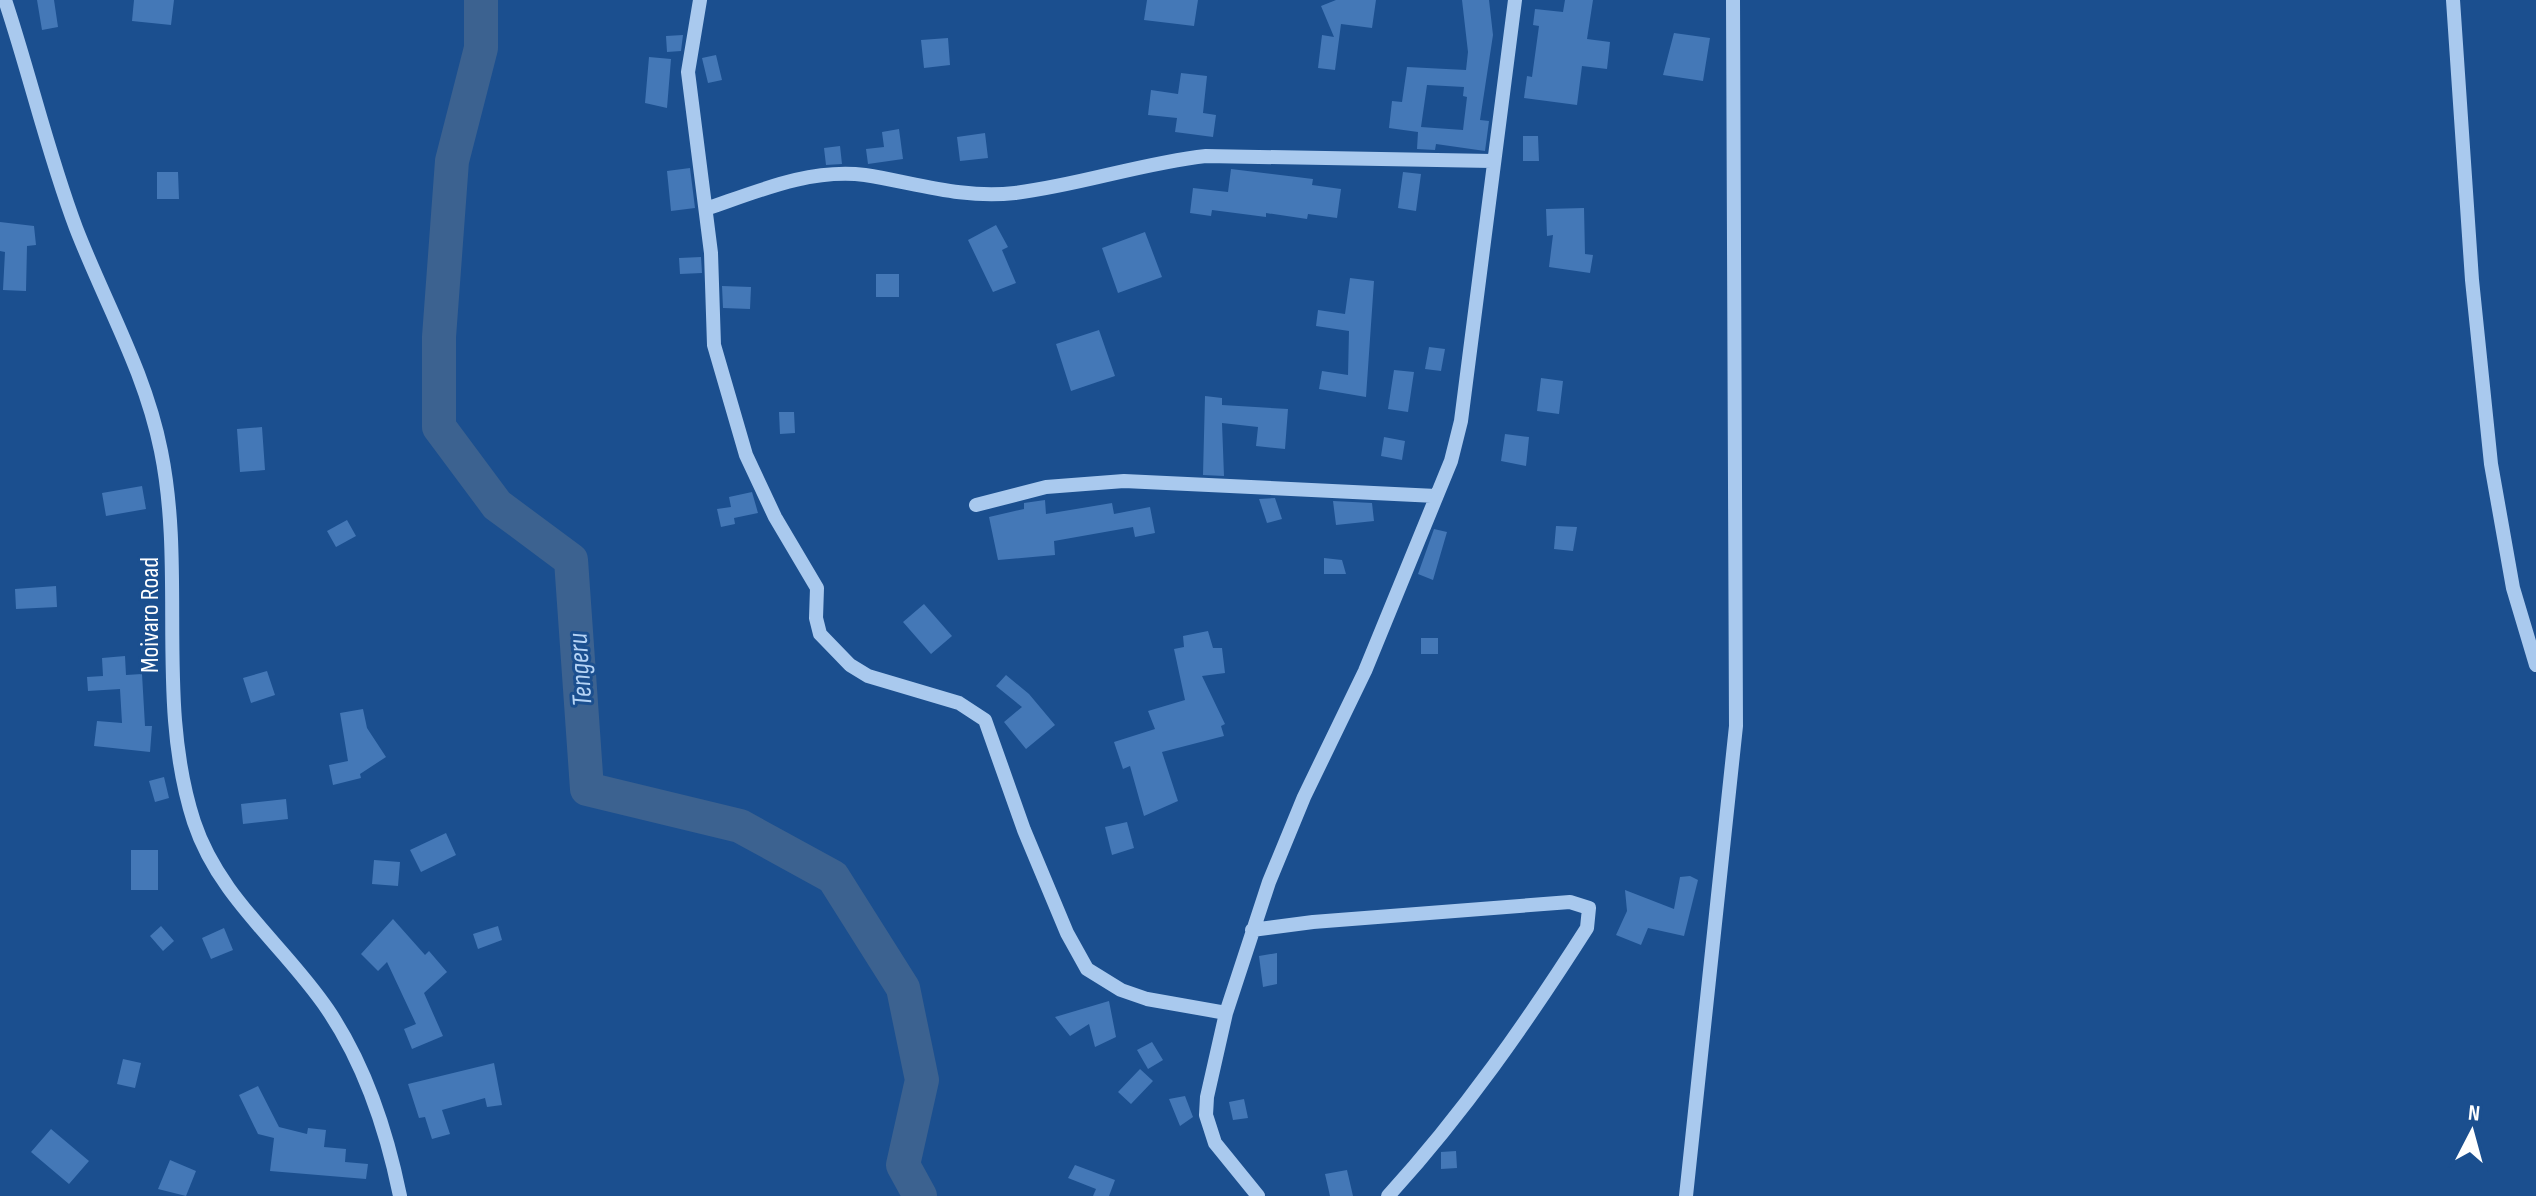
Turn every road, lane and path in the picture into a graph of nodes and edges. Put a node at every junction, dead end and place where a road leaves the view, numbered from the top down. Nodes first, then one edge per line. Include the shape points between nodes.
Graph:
1 (5, 0) edge
2 (700, 0) edge
3 (1515, 0) edge
4 (1733, 0) edge
5 (2453, 0) edge
6 (1492, 161) junction
7 (706, 209) junction
8 (1436, 496) junction
9 (976, 505) dead end
10 (2536, 665) edge
11 (1252, 930) junction
12 (1226, 1013) junction
13 (400, 1196) edge
14 (1258, 1196) edge
15 (1388, 1196) edge
16 (1686, 1196) edge

1 - 13 street, Moivaro Road via 76,228 141,377 162,454 174,586 176,744 195,826 237,901 328,1011 348,1046 381,1125
2 - 7 street via 688,72
3 - 6 street
4 - 16 street via 1736,726
5 - 10 street via 2491,464 2513,588
6 - 7 street via 1206,156 988,194 838,174 791,181
6 - 8 street via 1461,421
7 - 12 street via 714,345 761,488 817,588 820,634 868,676 959,703 985,720 1024,830 1087,969 1147,999
8 - 9 street via 1124,481 1046,487
8 - 11 street via 1365,671 1304,797
11 - 12 street
11 - 15 street via 1556,902 1589,908 1587,928 1515,1035 1465,1105
12 - 14 street via 1206,1115 1215,1143

